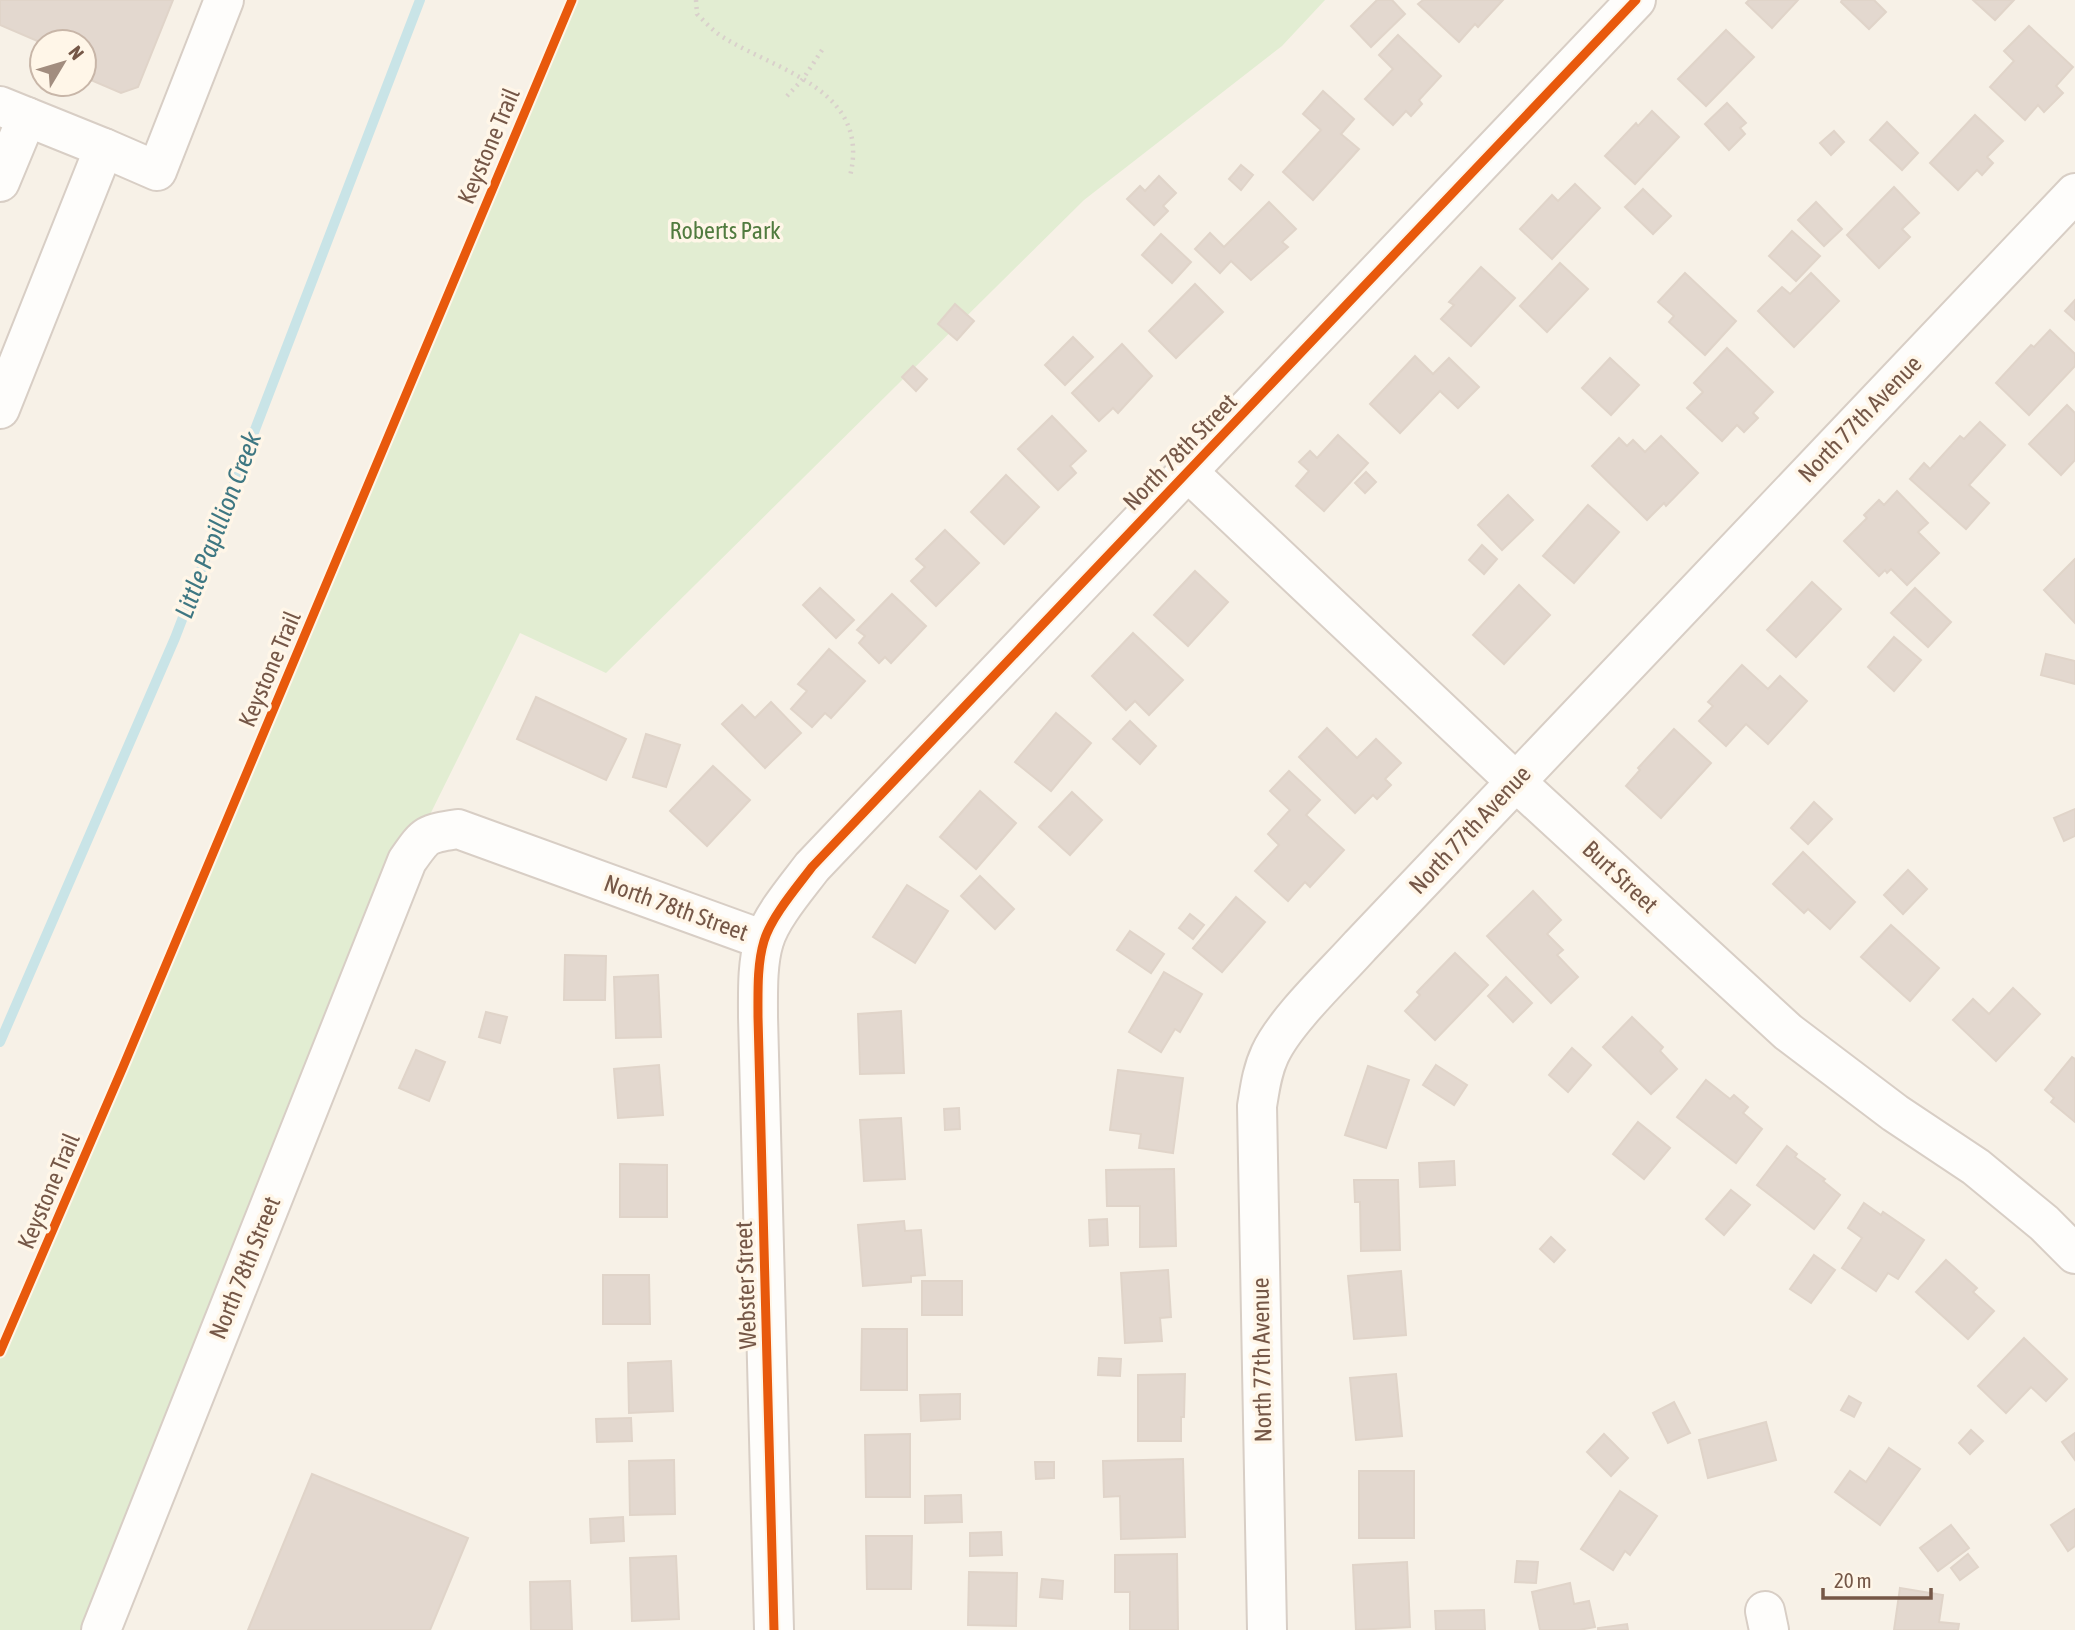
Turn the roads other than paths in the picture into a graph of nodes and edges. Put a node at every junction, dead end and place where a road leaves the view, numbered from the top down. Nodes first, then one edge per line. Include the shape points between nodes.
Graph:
1 (224, 0) edge
2 (1636, 0) edge
3 (14, 112) edge
4 (104, 148) junction
5 (0, 182) edge
6 (2075, 193) edge
7 (0, 409) edge
8 (1188, 472) junction
9 (1516, 781) junction
10 (764, 940) junction
11 (2075, 1254) edge
12 (101, 1630) edge
13 (774, 1630) edge
14 (1267, 1630) edge

1 - 4 street via 157,171
2 - 8 street, North 78th Street
3 - 4 street
3 - 5 street
4 - 7 street
6 - 9 street, North 77th Avenue
8 - 9 street, Burt Street
8 - 10 street, North 78th Street via 812,867
9 - 11 street, Burt Street via 1788,1032 1976,1167
9 - 14 street, North 77th Avenue via 1287,1027 1261,1078 1257,1106
10 - 12 street, North 78th Street via 458,829 424,837 407,860
10 - 13 street, Webster Street via 758,1017

